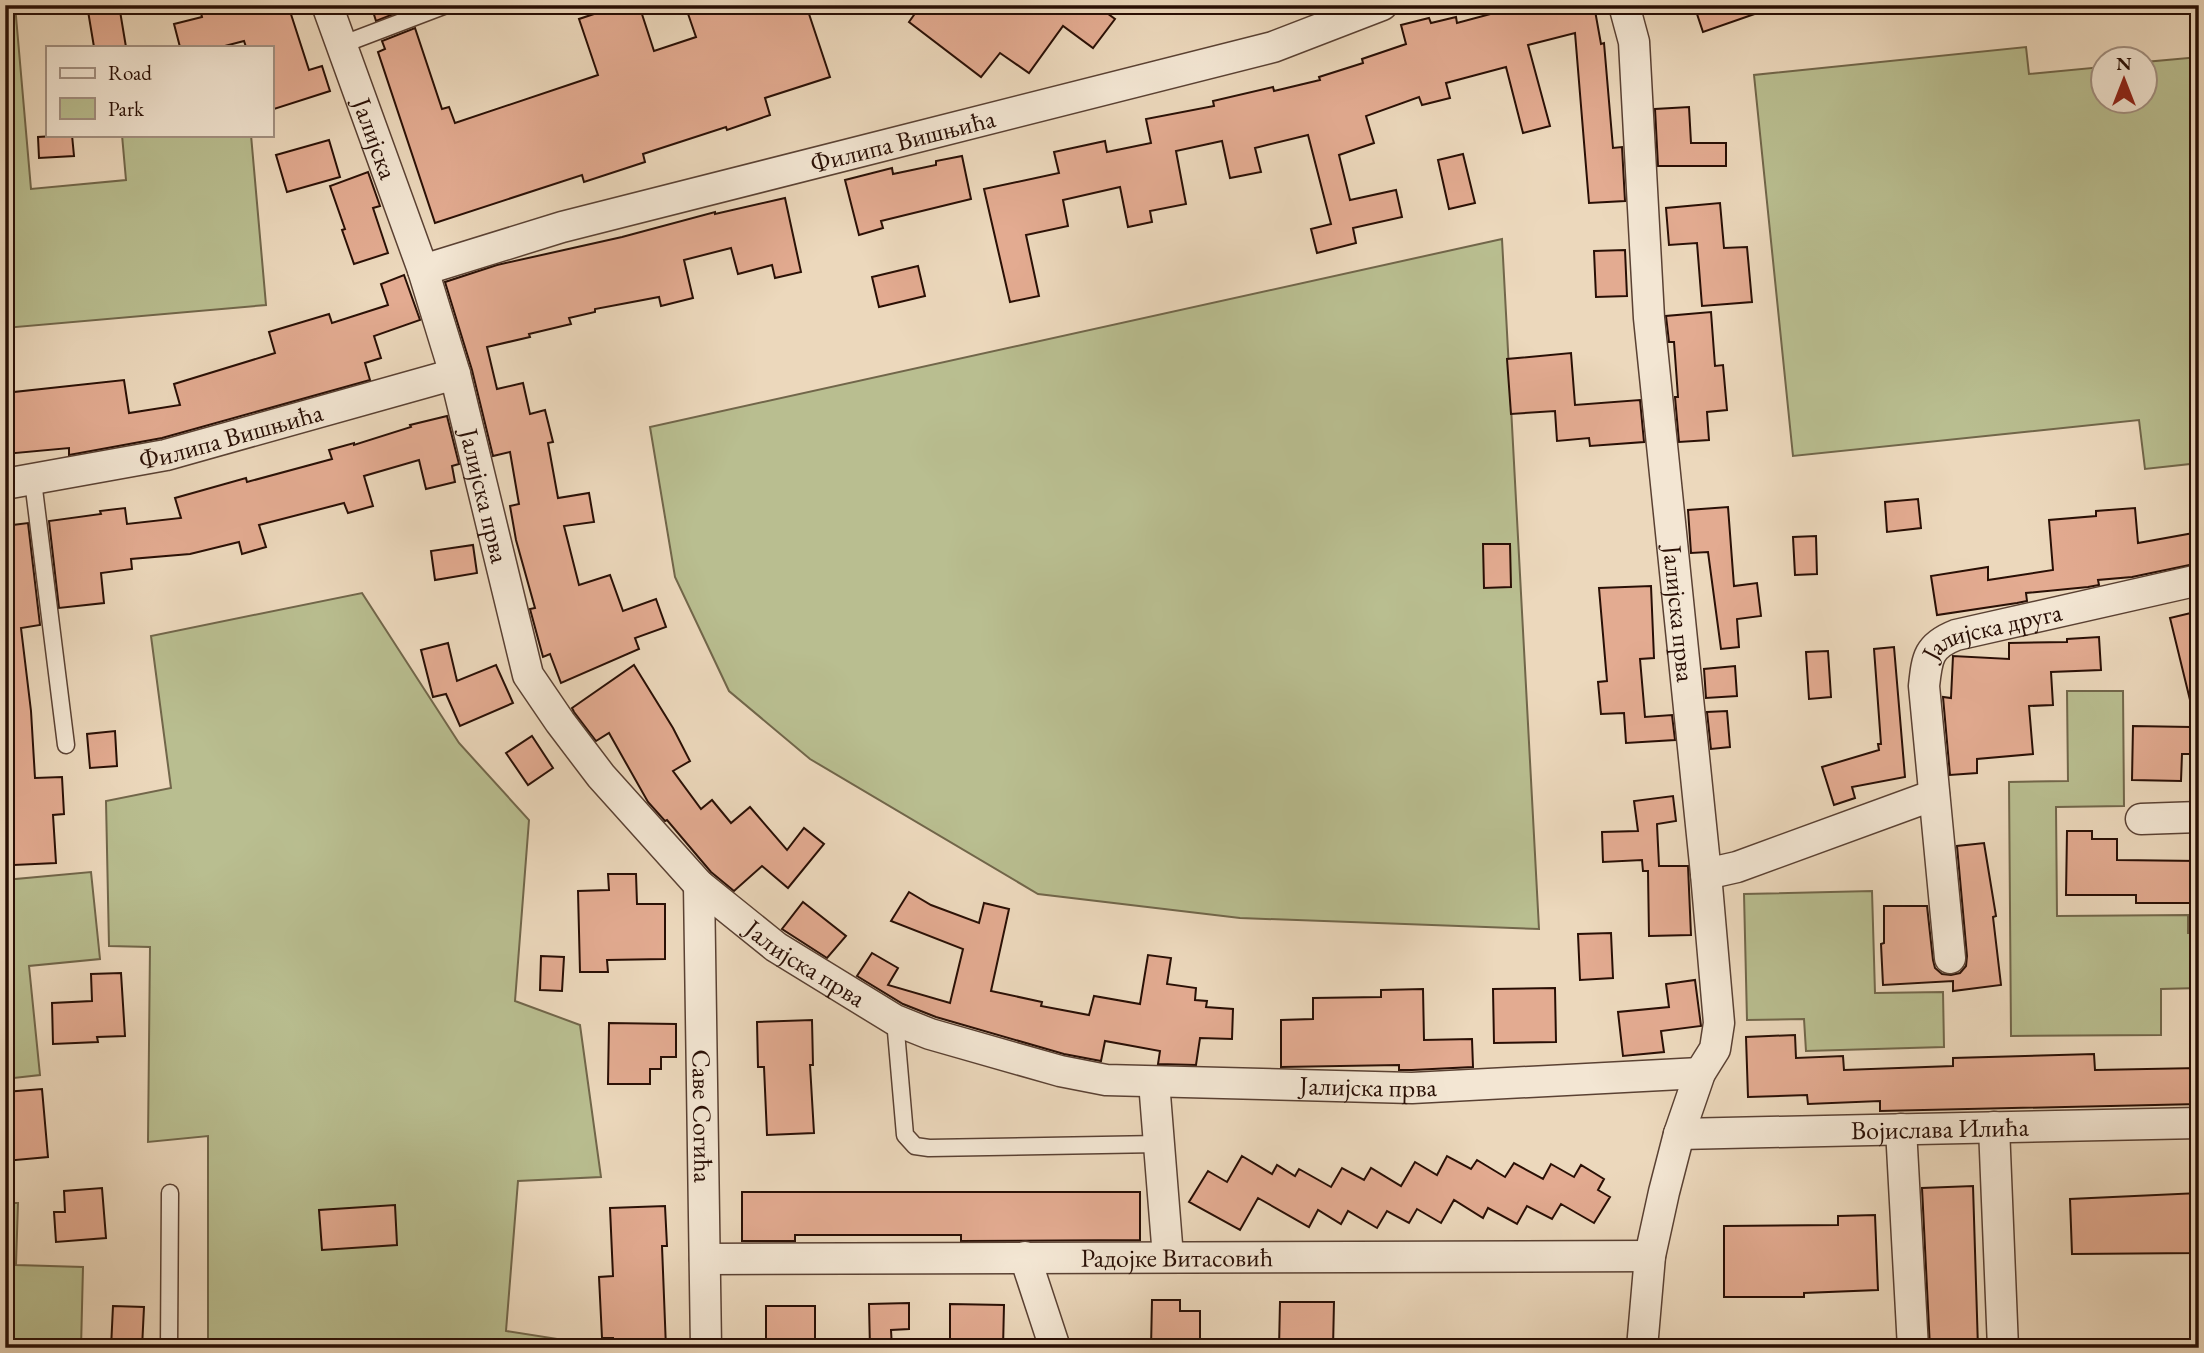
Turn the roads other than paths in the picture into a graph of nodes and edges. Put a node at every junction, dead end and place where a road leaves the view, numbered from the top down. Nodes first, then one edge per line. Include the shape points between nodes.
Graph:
1 (327, 5) edge
2 (446, 5) edge
3 (1382, 5) edge
4 (1624, 5) edge
5 (341, 45) junction
6 (423, 270) junction
7 (455, 374) junction
8 (19, 482) edge
9 (2199, 580) edge
10 (66, 745) dead end
11 (1934, 795) junction
12 (2199, 817) edge
13 (2141, 819) dead end
14 (1706, 874) junction
15 (699, 885) junction
16 (1950, 958) dead end
17 (895, 1020) junction
18 (1700, 1073) junction
19 (1154, 1082) junction
20 (2199, 1123) edge
21 (1994, 1127) junction
22 (1901, 1129) junction
23 (1679, 1134) junction
24 (1159, 1144) junction
25 (170, 1193) dead end
26 (1650, 1256) junction
27 (1026, 1257) junction
28 (1168, 1257) junction
29 (705, 1259) junction
30 (169, 1348) edge
31 (706, 1348) edge
32 (1055, 1348) edge
33 (1642, 1348) edge
34 (1913, 1348) edge
35 (2003, 1348) edge

1 - 5 street, Јалијска
2 - 5 lane
3 - 6 street, Филипа Вишњића via 1273,47 562,227
4 - 14 street, Јалијска прва via 1634,42 1649,318
5 - 6 street, Јалијска
6 - 7 street, Јалијска прва
7 - 8 street, Филипа Вишњића via 166,455
7 - 15 street, Јалијска прва via 528,675 601,776
8 - 10 lane
9 - 11 street, Јалијска друга via 1956,635 1939,643 1929,654 1924,686
11 - 14 street via 1737,867
11 - 16 street, Јалијска друга
12 - 13 street
14 - 18 street, Јалијска прва via 1719,1023 1715,1049
15 - 17 street, Јалијска прва via 776,947
15 - 29 street, Саве Согића
17 - 19 street, Јалијска прва via 1060,1071 1106,1080
17 - 24 lane via 905,1135 915,1146
18 - 19 street, Јалијска прва via 1412,1088
18 - 23 street
19 - 24 street
20 - 21 street, Војислава Илића
21 - 22 street, Војислава Илића
21 - 35 street
22 - 23 street, Војислава Илића
22 - 34 street
23 - 26 street
24 - 28 street
25 - 30 lane
26 - 28 street, Радојке Витасовић
26 - 33 street
27 - 28 street, Радојке Витасовић
27 - 29 street, Радојке Витасовић
27 - 32 street
29 - 31 street, Саве Согића

